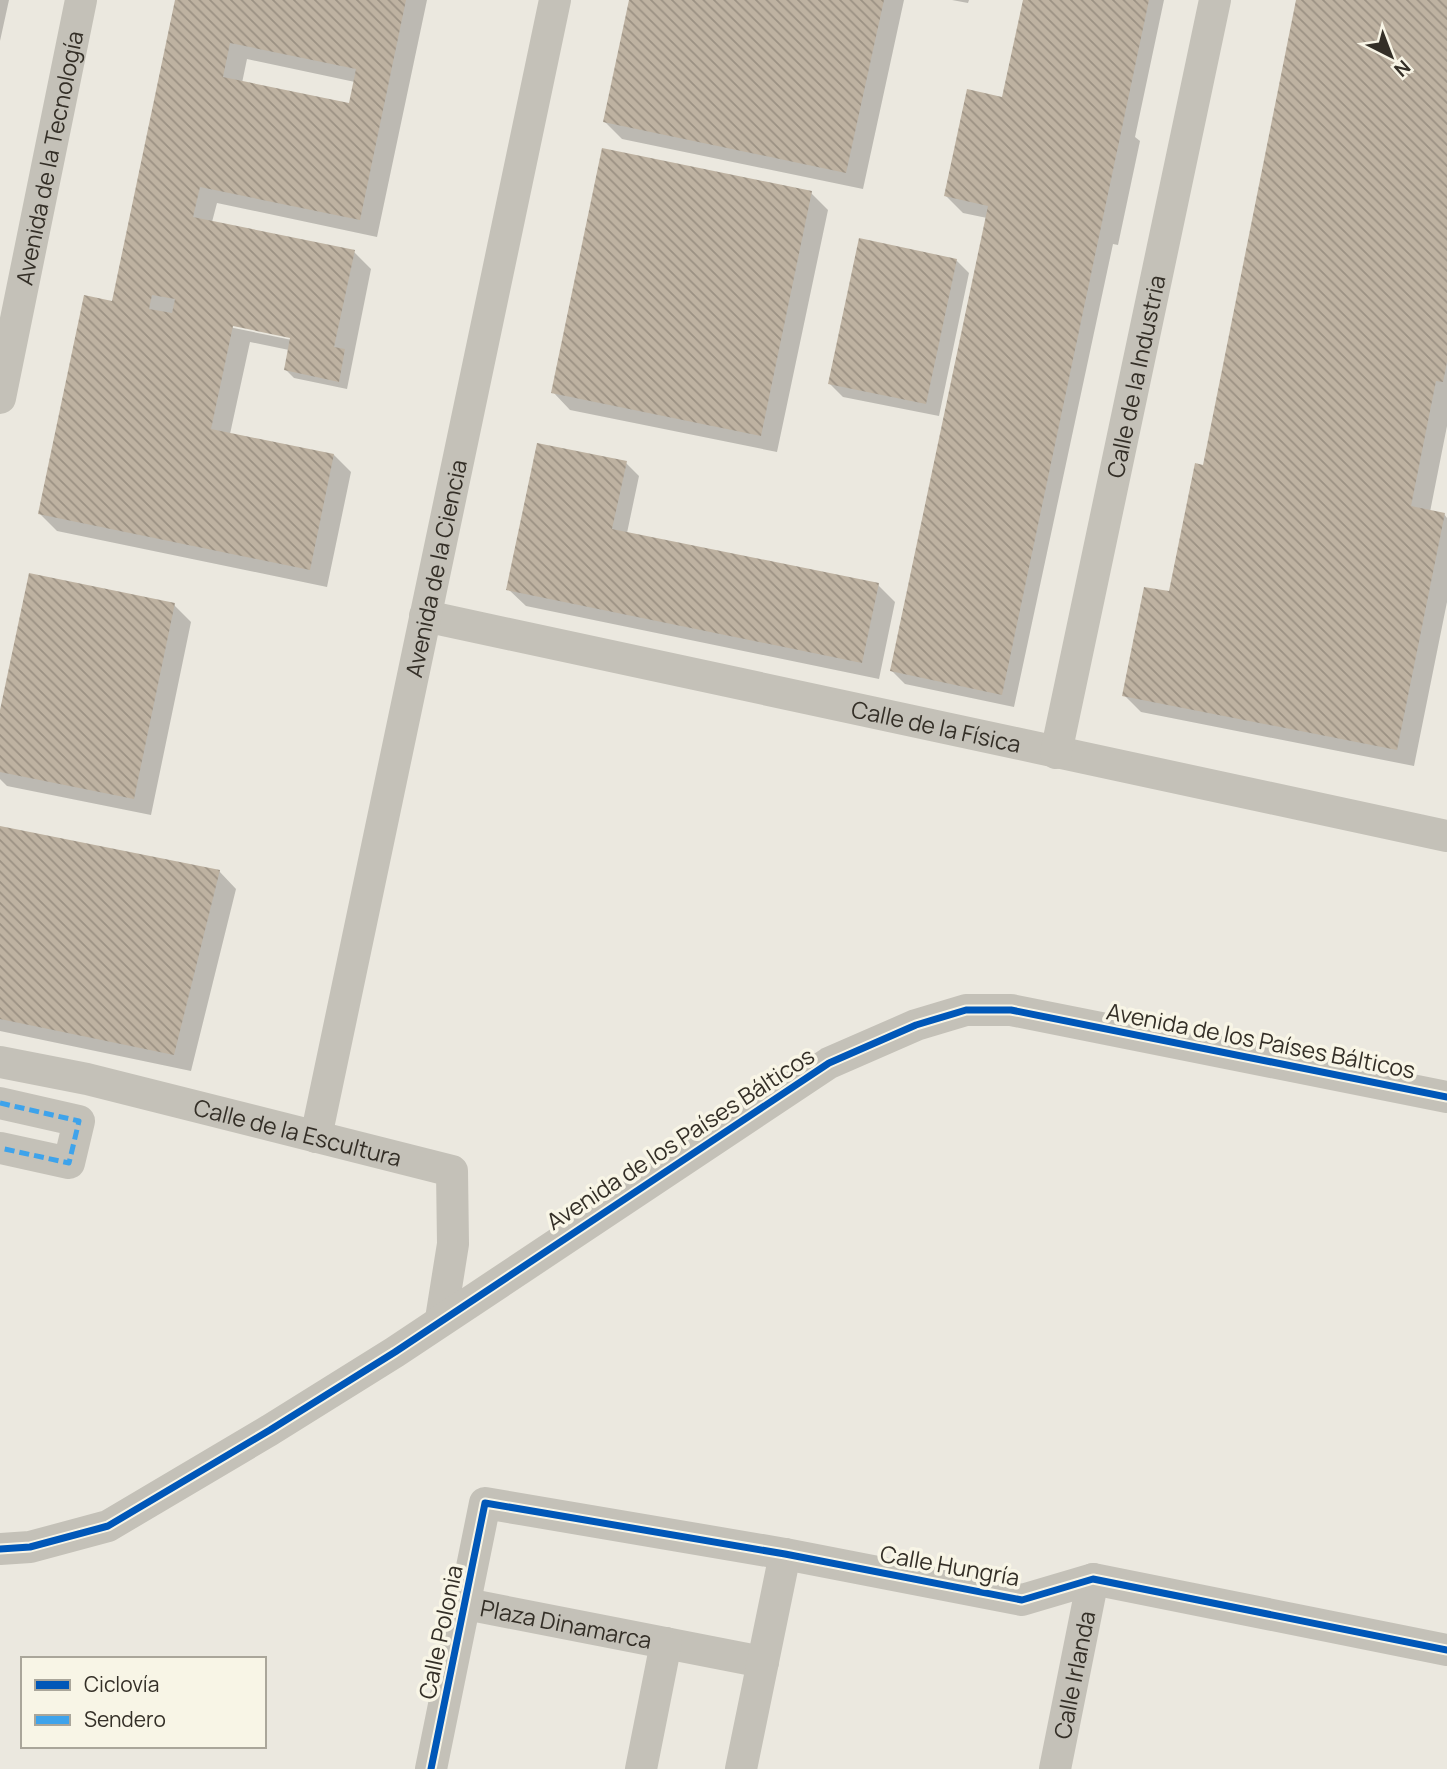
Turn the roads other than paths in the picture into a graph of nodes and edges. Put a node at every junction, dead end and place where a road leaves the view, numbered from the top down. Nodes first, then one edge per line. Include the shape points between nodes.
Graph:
1 (81, 0) edge
2 (555, 0) edge
3 (1215, 0) edge
4 (6, 338) edge
5 (0, 398) edge
6 (425, 616) junction
7 (1056, 753) junction
8 (1447, 836) edge
9 (0, 1062) edge
10 (1447, 1097) edge
11 (0, 1103) edge
12 (316, 1137) junction
13 (0, 1148) edge
14 (441, 1319) junction
15 (485, 1503) joint
16 (0, 1549) edge
17 (785, 1555) junction
18 (1093, 1579) junction
19 (466, 1604) junction
20 (666, 1643) junction
21 (1447, 1650) edge
22 (763, 1662) junction
23 (431, 1769) edge
24 (641, 1769) edge
25 (741, 1769) edge
26 (1055, 1769) edge

1 - 4 street, Avenida de la Tecnología
2 - 6 street, Avenida de la Ciencia
3 - 7 street, Calle de la Industria
4 - 5 street, Avenida de la Tecnología
6 - 7 street, Calle de la Física
6 - 12 street, Avenida de la Ciencia
7 - 8 street, Calle de la Física
9 - 12 street, Calle de la Escultura via 87,1079
10 - 14 street, Avenida de los Países Bálticos via 1012,1010 966,1010 916,1025 829,1063
11 - 13 street via 79,1121 69,1163
12 - 14 street, Calle de la Escultura via 452,1171 453,1244
14 - 16 street, Avenida de los Países Bálticos via 270,1430 108,1526 30,1547
15 - 17 street, Calle Hungría
15 - 19 street, Calle Polonia
17 - 18 street, Calle Hungría via 1022,1600
17 - 22 street
18 - 21 street, Calle Hungría
18 - 26 street, Calle Irlanda
19 - 20 street, Plaza Dinamarca
19 - 23 street, Calle Polonia
20 - 22 street, Plaza Dinamarca
20 - 24 street, Plaza Dinamarca
22 - 25 street

